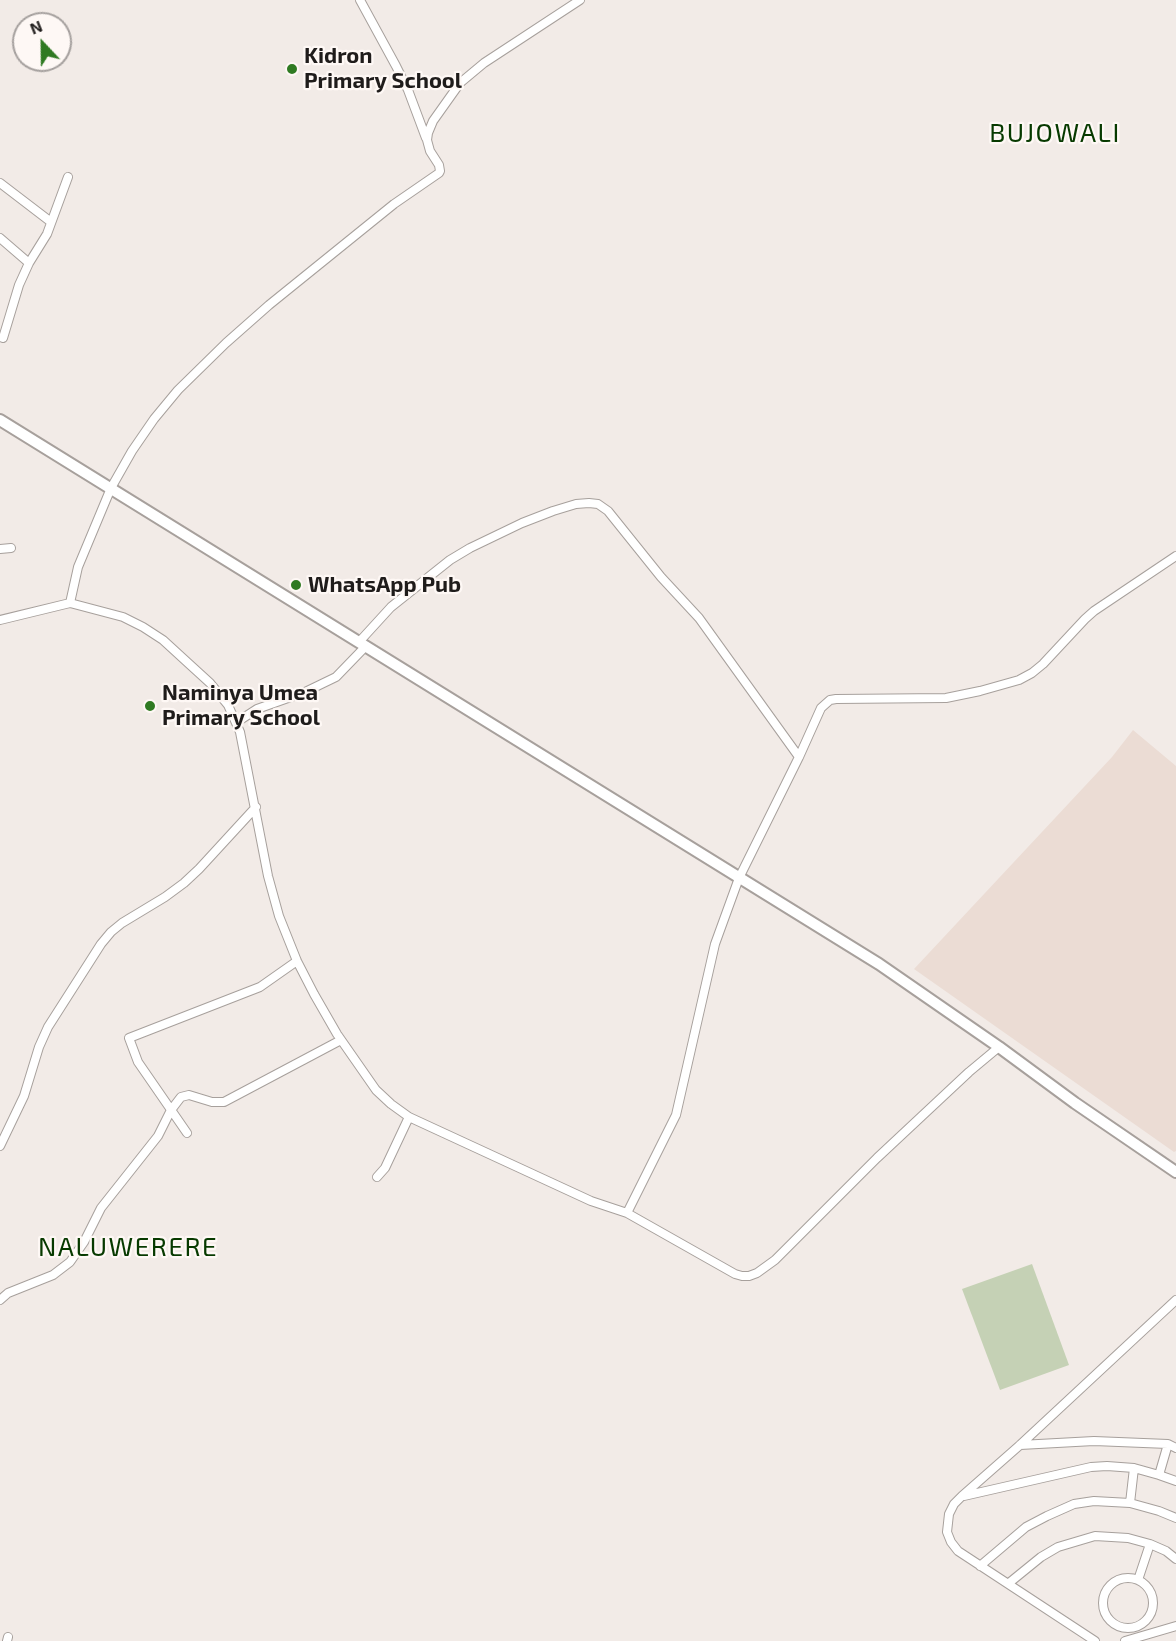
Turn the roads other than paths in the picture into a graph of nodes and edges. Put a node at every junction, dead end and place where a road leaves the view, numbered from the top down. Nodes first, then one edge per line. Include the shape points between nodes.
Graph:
1 (360, 0) edge
2 (580, 0) edge
3 (427, 140) junction
4 (68, 177) dead end
5 (0, 183) edge
6 (51, 222) junction
7 (0, 238) edge
8 (29, 263) junction
9 (3, 338) dead end
10 (0, 420) edge
11 (111, 488) junction
12 (11, 548) dead end
13 (0, 549) edge
14 (1176, 556) edge
15 (70, 603) junction
16 (0, 620) edge
17 (362, 644) junction
18 (237, 722) junction
19 (799, 757) junction
20 (256, 807) junction
21 (740, 878) junction
22 (297, 961) junction
23 (341, 1040) junction
24 (999, 1047) junction
25 (171, 1110) junction
26 (409, 1117) junction
27 (187, 1133) dead end
28 (0, 1146) edge
29 (1176, 1172) edge
30 (377, 1177) dead end
31 (627, 1213) junction
32 (0, 1300) edge
33 (1176, 1300) edge
34 (1020, 1445) junction
35 (1172, 1446) edge
36 (1134, 1468) junction
37 (1159, 1475) junction
38 (1176, 1481) edge
39 (962, 1496) junction
40 (1130, 1503) junction
41 (1176, 1518) edge
42 (1150, 1544) junction
43 (1176, 1559) edge
44 (981, 1566) junction
45 (1138, 1580) junction
46 (1009, 1584) junction
47 (1176, 1626) edge
48 (1137, 1627) junction
49 (1140, 1637) junction
50 (1095, 1641) edge
51 (1125, 1641) edge

1 - 3 street via 408,90
2 - 3 street via 470,73 433,121
3 - 11 street via 440,165 439,173 394,204 226,343 154,419
4 - 6 street
5 - 6 street
6 - 8 street
7 - 8 street
8 - 9 street
10 - 11 main road
11 - 15 street via 78,567
11 - 17 main road
12 - 13 street
14 - 19 street via 1094,611 1043,664 1019,680 946,698 830,700 821,708
15 - 16 street
15 - 18 street via 123,617 163,640 210,683
17 - 18 street via 336,677 257,709
17 - 19 street via 391,607 470,548 553,511 576,504 598,504 699,618
17 - 21 main road
18 - 20 street
19 - 21 street
20 - 22 street via 268,876
20 - 28 street via 184,883 122,923 101,944 48,1027 24,1096
21 - 24 main road via 879,964
21 - 31 street via 715,944 676,1115
22 - 23 street
22 - 25 street via 260,987 129,1038 138,1062
23 - 25 street via 224,1102 189,1095 181,1097
23 - 26 street via 376,1090
24 - 29 main road
24 - 31 street via 757,1273 735,1274
25 - 27 street
25 - 32 street via 158,1136 101,1208 70,1262 53,1275
26 - 30 street
26 - 31 street via 591,1201
33 - 34 street
34 - 35 street via 1094,1441
34 - 39 street
35 - 37 street
36 - 37 street
36 - 39 street via 1091,1467
36 - 40 street
37 - 38 street
39 - 44 street via 949,1514 947,1533 958,1551
40 - 41 street
40 - 44 street via 1094,1501 1064,1508 1026,1527
42 - 43 street
42 - 45 street
42 - 46 street via 1109,1536 1076,1541 1041,1557
44 - 46 street
45 - 48 street via 1151,1594 1153,1604 1145,1622
45 - 48 street via 1128,1578 1110,1585 1102,1603 1109,1621 1127,1629
46 - 50 street
47 - 49 street
48 - 49 street
49 - 51 street

